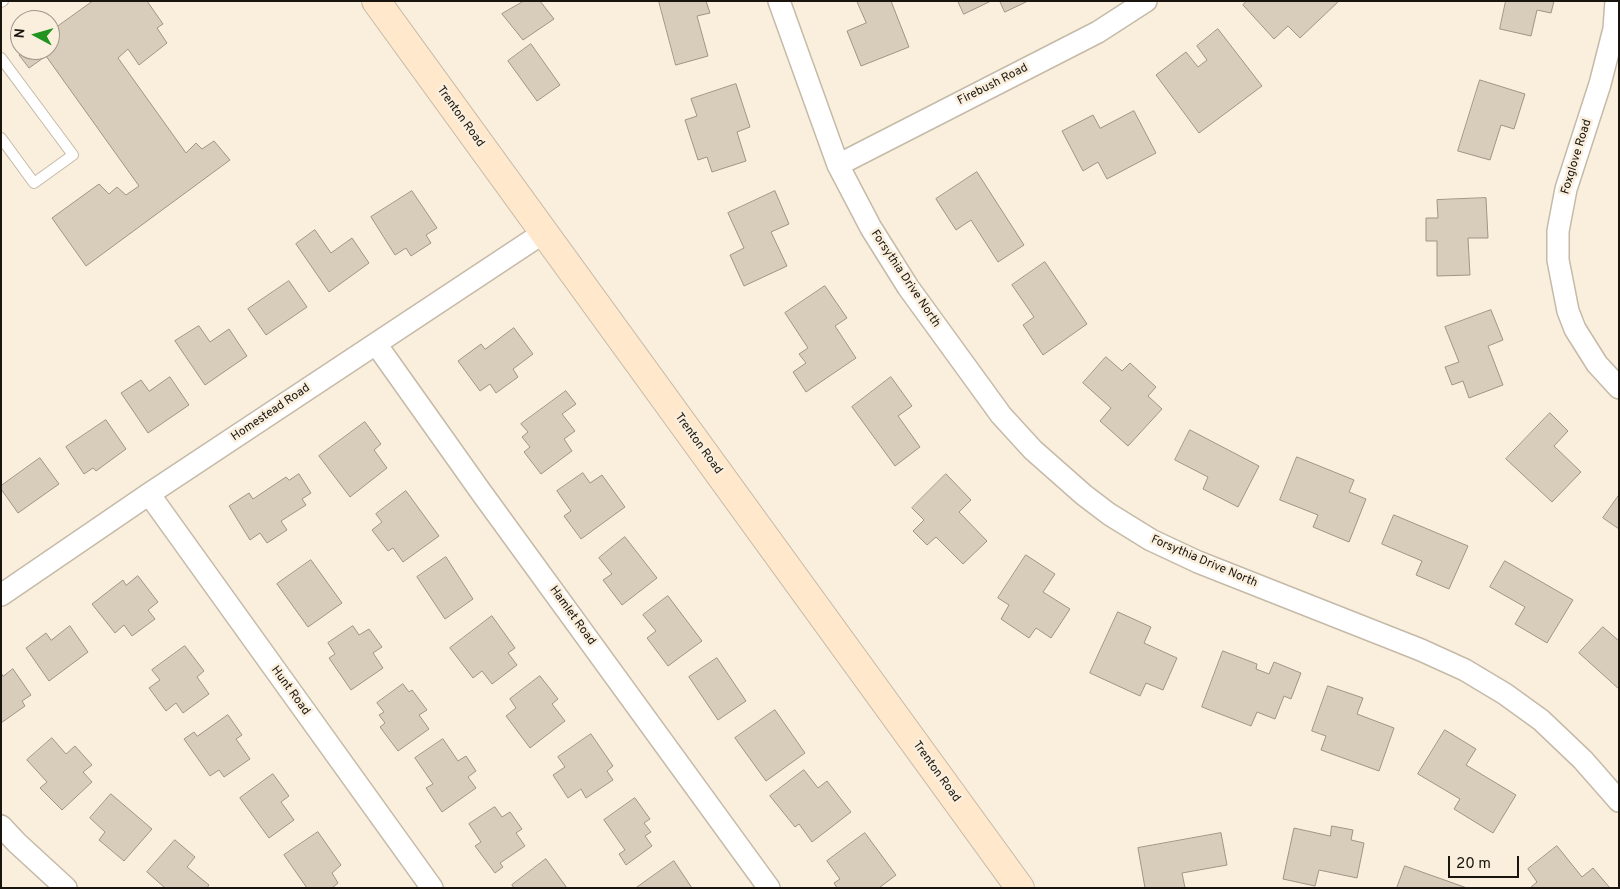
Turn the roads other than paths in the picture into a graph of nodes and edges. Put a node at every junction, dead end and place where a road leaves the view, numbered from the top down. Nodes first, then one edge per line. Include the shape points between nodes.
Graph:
1 (376, 1) edge
2 (778, 1) edge
3 (1146, 1) edge
4 (1616, 1) edge
5 (1, 58) edge
6 (1, 138) edge
7 (838, 165) junction
8 (544, 233) junction
9 (376, 344) junction
10 (1619, 388) edge
11 (148, 494) junction
12 (1, 595) edge
13 (1619, 801) edge
14 (1, 826) edge
15 (66, 888) edge
16 (432, 888) edge
17 (769, 888) edge
18 (1020, 888) edge

1 - 8 main road, Trenton Road
2 - 7 street, Forsythia Drive North
3 - 7 street, Firebush Road via 1098,32
4 - 10 street, Foxglove Road via 1614,29 1600,84 1566,189 1558,231 1558,260 1575,329 1597,364
5 - 6 lane via 73,155 34,183
7 - 13 street, Forsythia Drive North via 871,228 908,287 1001,415 1033,450 1084,495 1151,540 1198,562 1465,670 1541,720 1583,760
8 - 9 street, Homestead Road
8 - 18 main road, Trenton Road
9 - 11 street, Homestead Road
9 - 17 street, Hamlet Road
11 - 12 street, Homestead Road
11 - 16 street, Hunt Road
14 - 15 street

